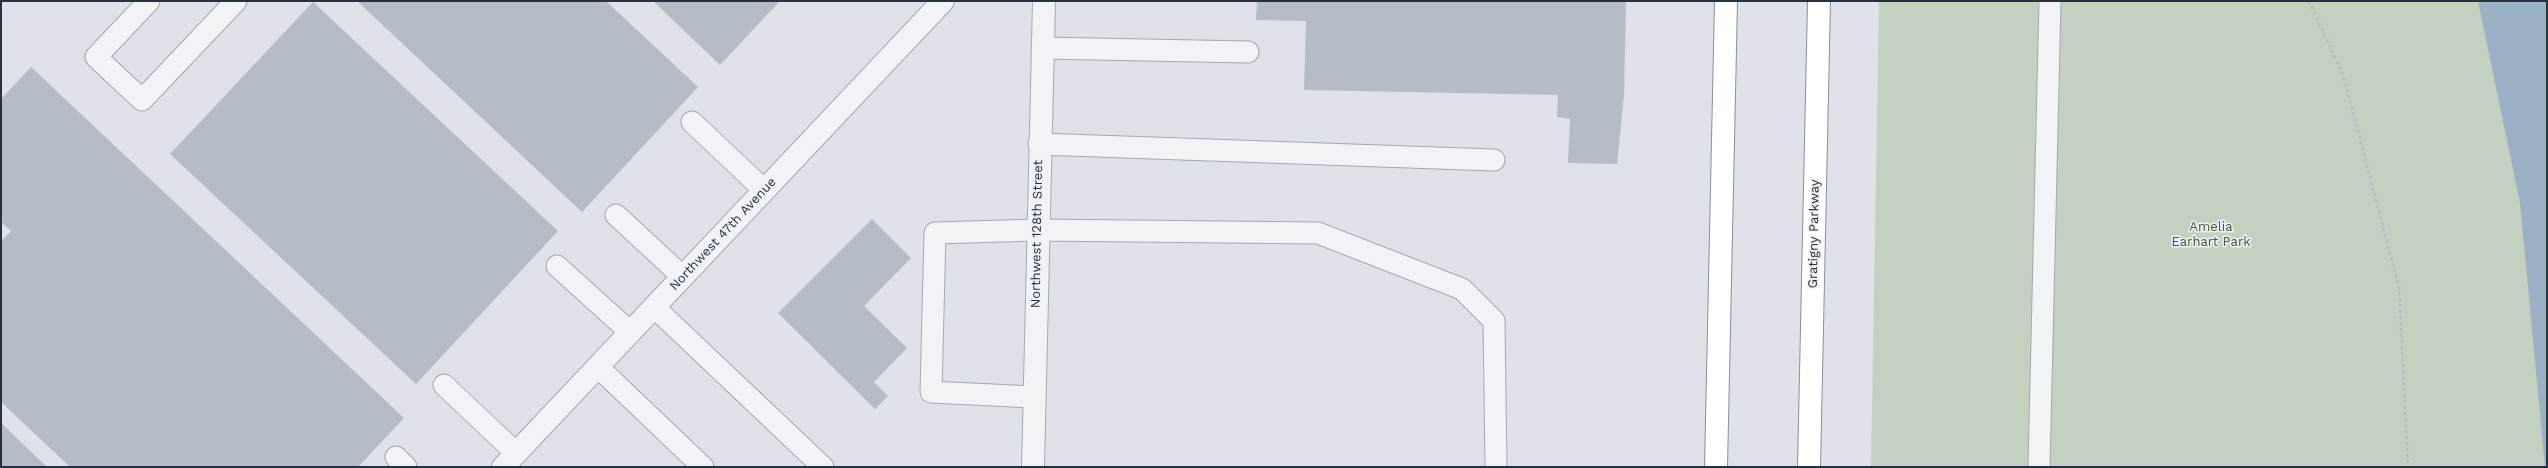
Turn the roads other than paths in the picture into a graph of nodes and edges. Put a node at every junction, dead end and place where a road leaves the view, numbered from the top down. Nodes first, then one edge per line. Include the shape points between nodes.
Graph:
1 (149, 1) edge
2 (236, 1) edge
3 (943, 1) edge
4 (1044, 1) edge
5 (1726, 1) edge
6 (1820, 1) edge
7 (2050, 1) edge
8 (1042, 48) junction
9 (1248, 52) dead end
10 (692, 122) dead end
11 (1039, 144) junction
12 (1494, 160) dead end
13 (764, 190) junction
14 (616, 215) dead end
15 (1038, 230) junction
16 (557, 266) dead end
17 (683, 276) junction
18 (654, 307) junction
19 (630, 332) junction
20 (598, 367) junction
21 (444, 385) dead end
22 (1033, 398) junction
23 (509, 460) edge
24 (703, 467) edge
25 (823, 467) edge
26 (1033, 467) edge
27 (1496, 467) edge
28 (1716, 467) edge
29 (1810, 467) edge
30 (2039, 467) edge

1 - 2 lane via 96,57 142,100
3 - 13 street, Northwest 47th Avenue
4 - 8 street, Northwest 128th Street
5 - 28 highway
6 - 29 highway, Gratigny Parkway
7 - 30 lane
8 - 9 lane
8 - 11 street, Northwest 128th Street
10 - 13 lane
11 - 12 lane
11 - 15 street, Northwest 128th Street
13 - 17 street, Northwest 47th Avenue
14 - 17 lane
15 - 22 street, Northwest 128th Street
15 - 22 lane via 935,233 931,392
15 - 27 lane via 1318,233 1462,289 1494,321
16 - 19 lane
17 - 18 street, Northwest 47th Avenue
18 - 19 street, Northwest 47th Avenue
18 - 25 lane
19 - 20 street, Northwest 47th Avenue
20 - 23 street, Northwest 47th Avenue
20 - 24 lane
21 - 23 lane
22 - 26 street, Northwest 128th Street

